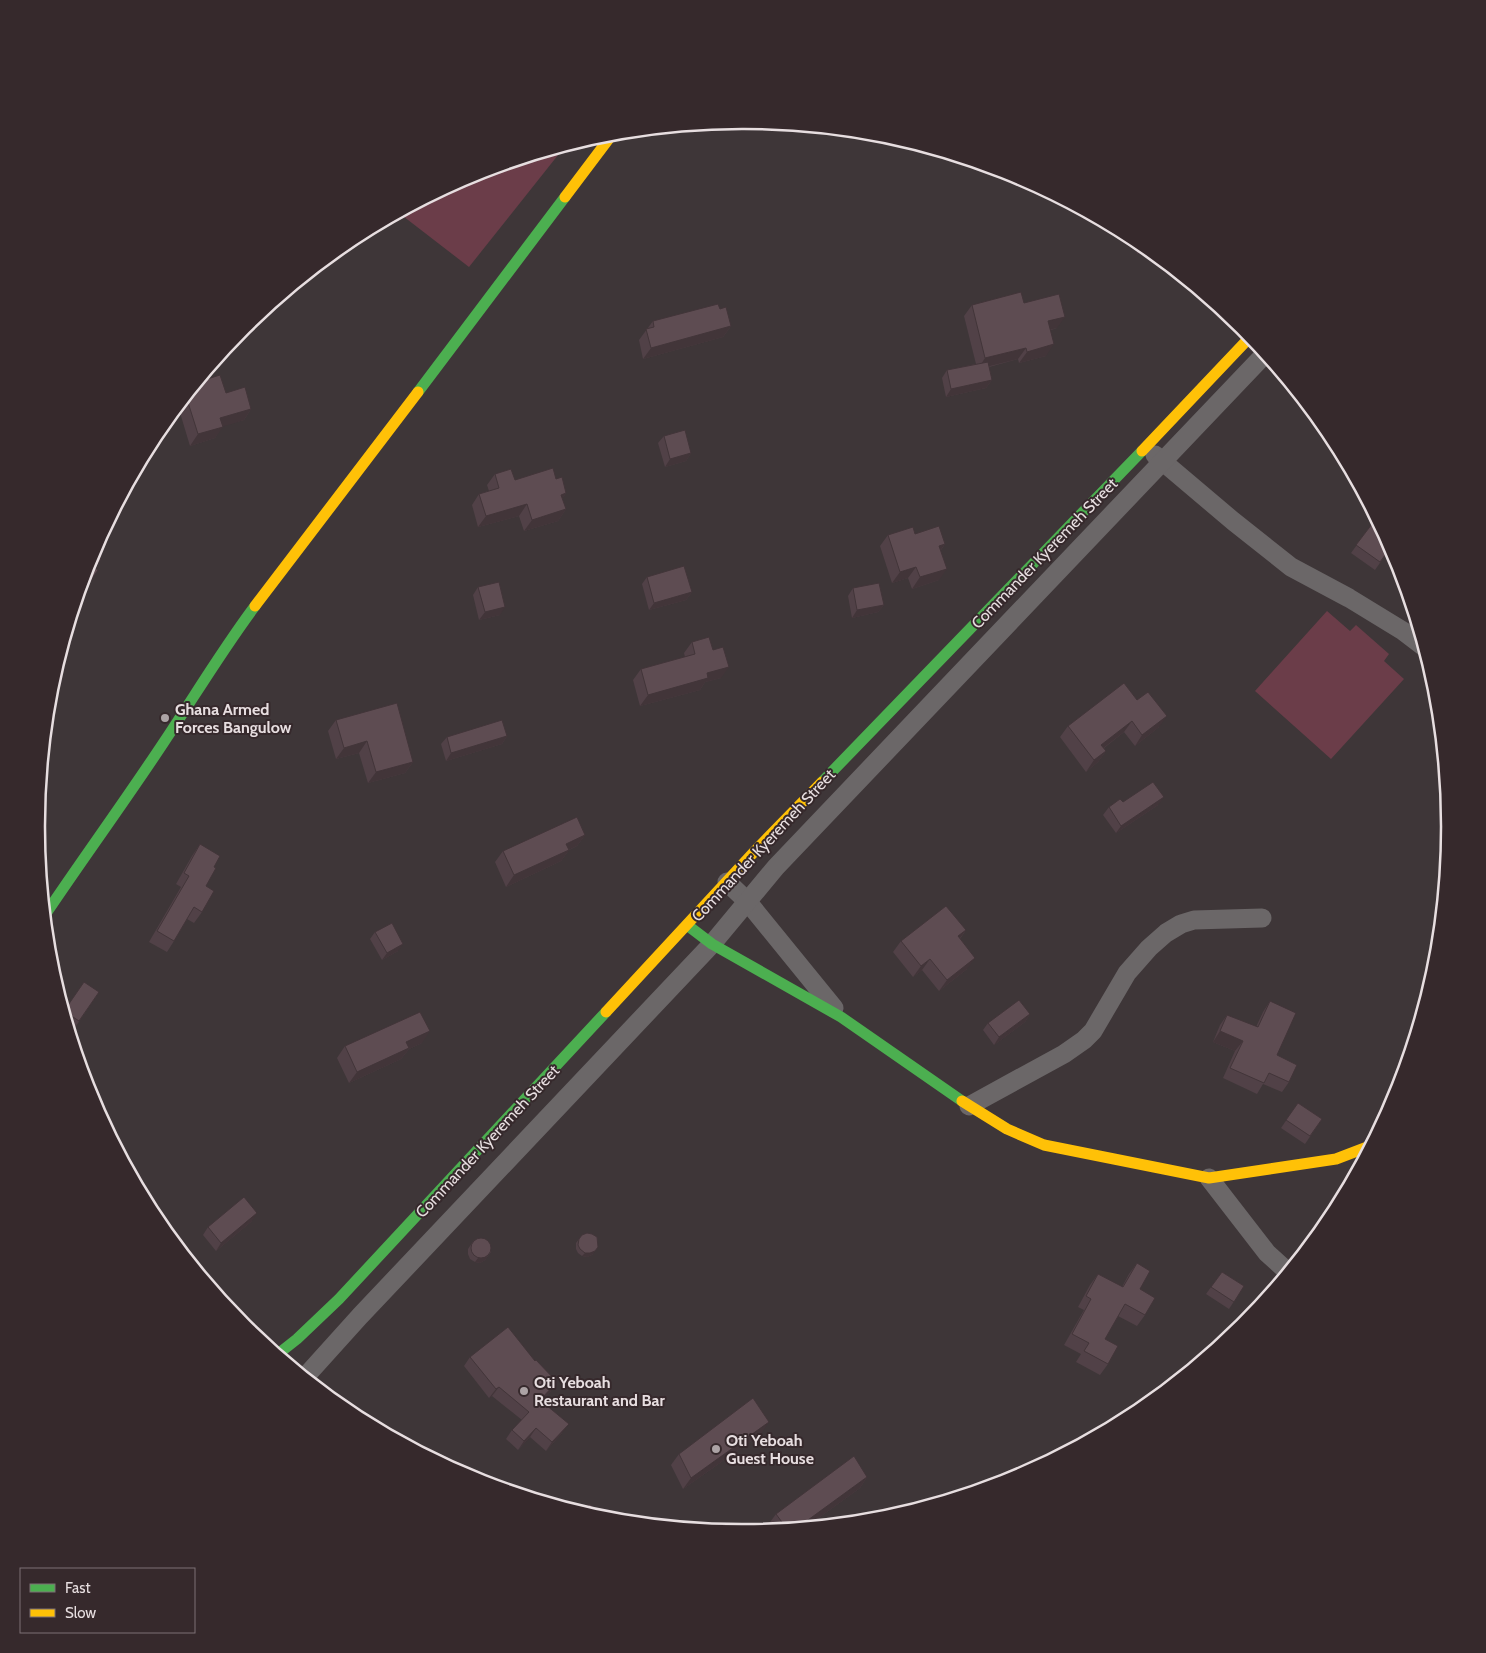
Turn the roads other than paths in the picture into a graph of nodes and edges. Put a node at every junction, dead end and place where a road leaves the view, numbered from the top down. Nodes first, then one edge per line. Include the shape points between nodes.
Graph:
1 (606, 142) edge
2 (1245, 341) edge
3 (1261, 358) edge
4 (1146, 447) junction
5 (1163, 462) junction
6 (1416, 641) edge
7 (727, 882) junction
8 (747, 901) junction
9 (50, 908) edge
10 (1262, 918) dead end
11 (687, 925) junction
12 (712, 944) junction
13 (842, 1017) junction
14 (969, 1106) junction
15 (1361, 1149) edge
16 (1209, 1178) junction
17 (1284, 1268) edge
18 (282, 1350) edge
19 (309, 1373) edge

1 - 9 street via 236,633
2 - 4 street, Commander Kyeremeh Street
3 - 5 street, Commander Kyeremeh Street
4 - 5 street
4 - 7 street, Commander Kyeremeh Street
5 - 6 street via 1290,566
5 - 8 street, Commander Kyeremeh Street
7 - 8 street
7 - 11 street, Commander Kyeremeh Street
8 - 12 street, Commander Kyeremeh Street
8 - 13 street
10 - 14 street via 1194,920 1166,933 1127,973 1093,1031 1084,1040
11 - 12 street
11 - 18 street, Commander Kyeremeh Street via 339,1299
12 - 13 street
12 - 19 street, Commander Kyeremeh Street
13 - 14 street
14 - 16 street via 1007,1129 1044,1145
15 - 16 street via 1336,1159
16 - 17 street via 1267,1252

